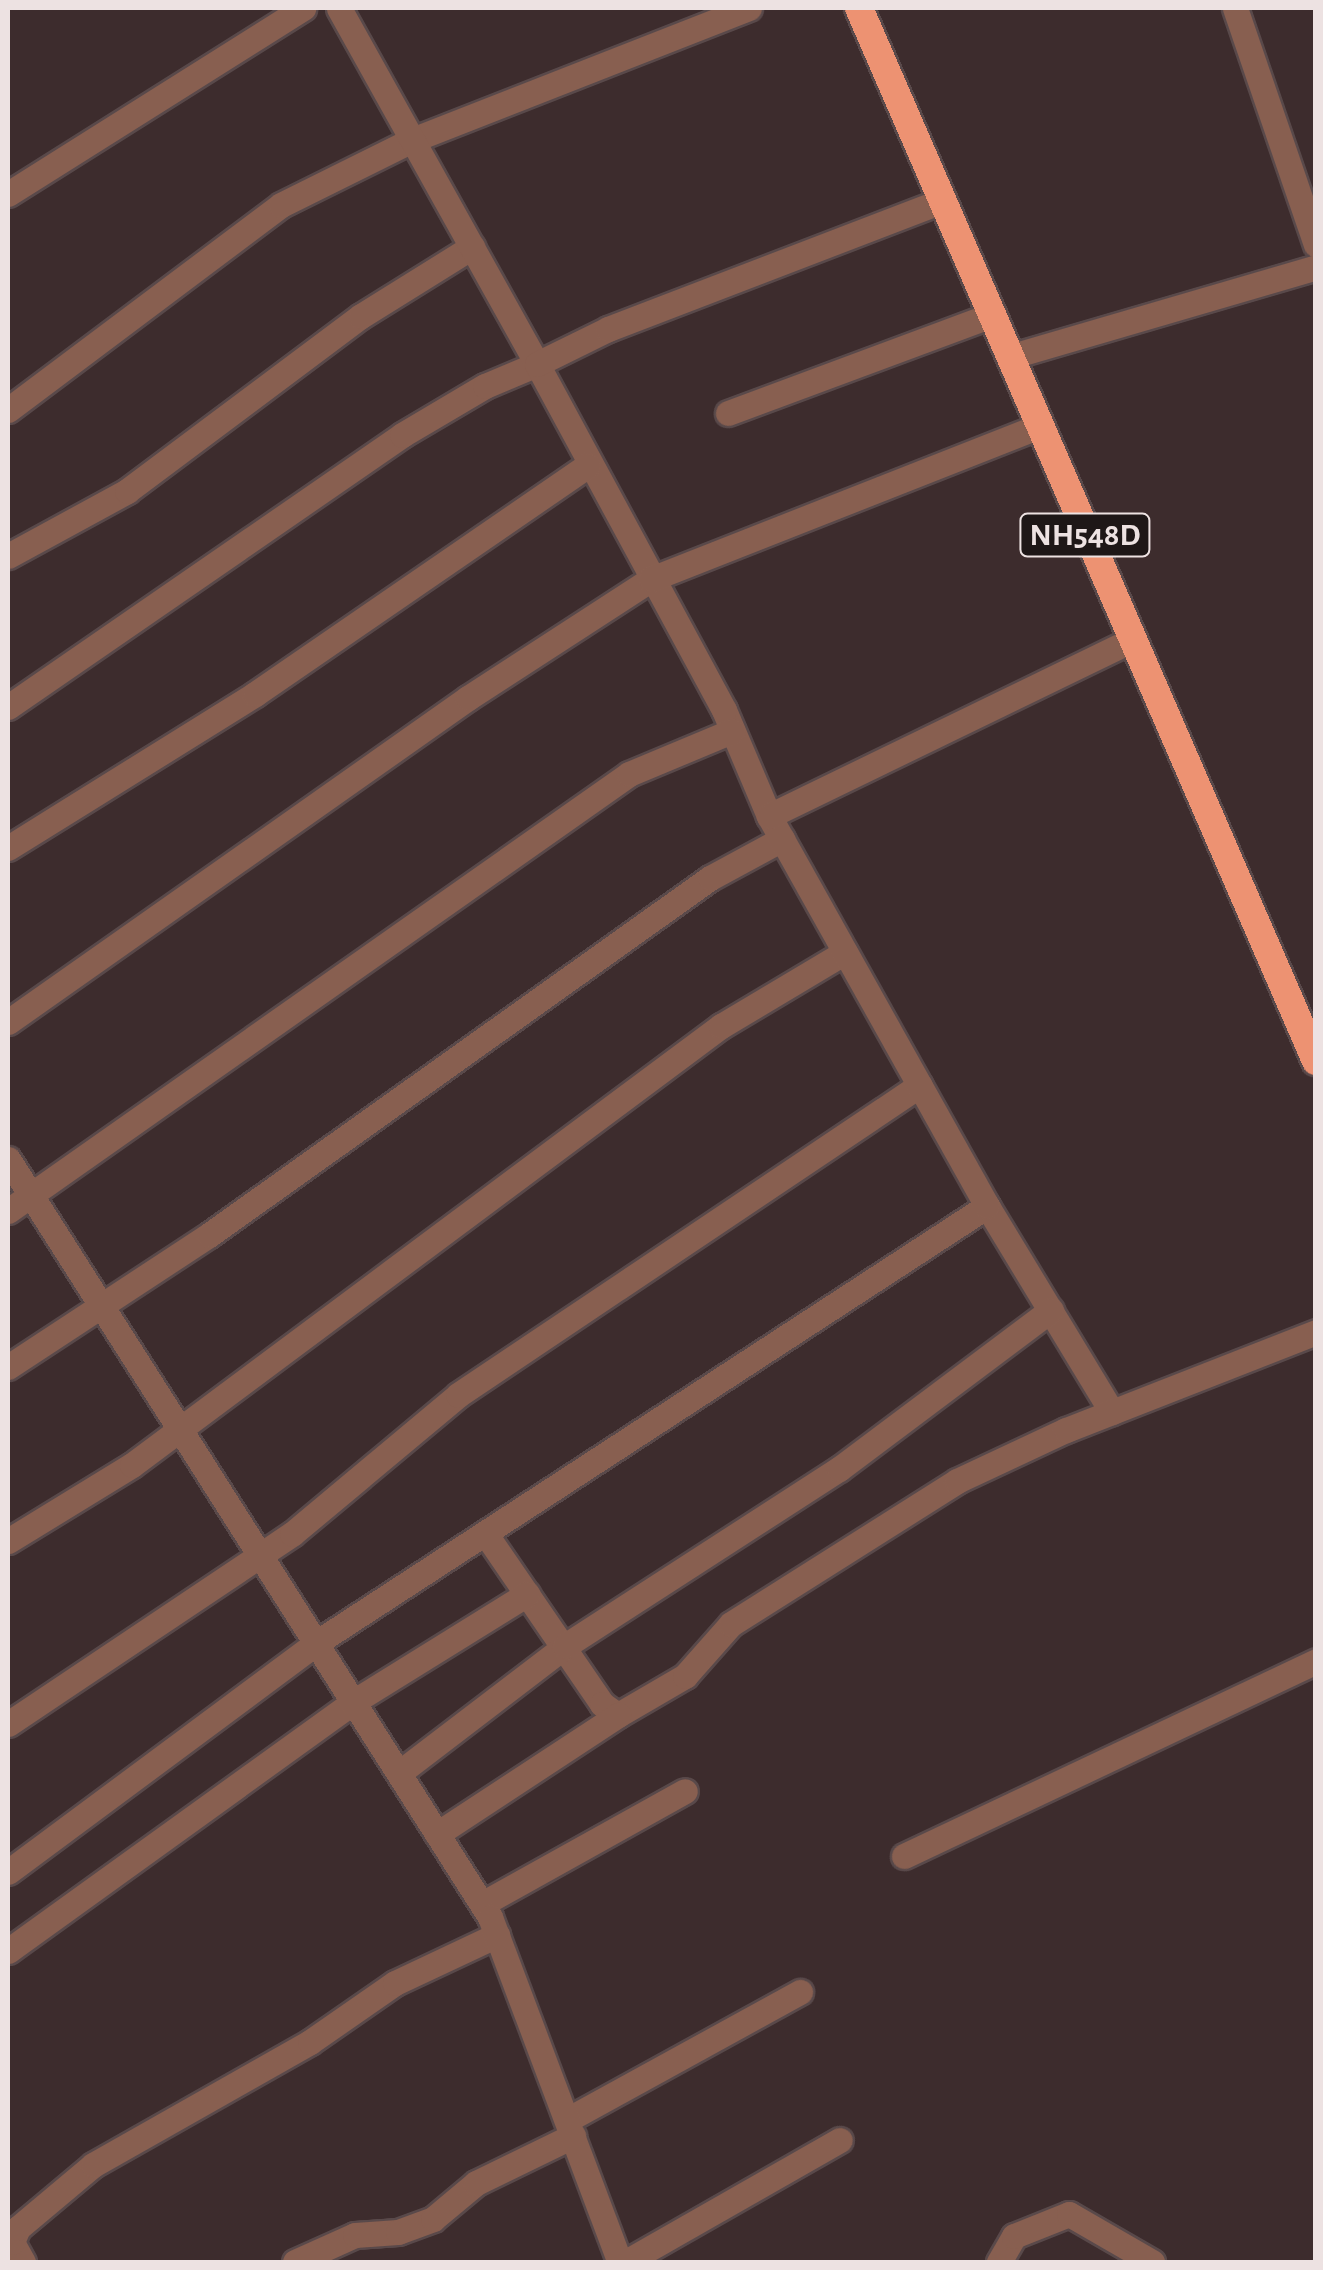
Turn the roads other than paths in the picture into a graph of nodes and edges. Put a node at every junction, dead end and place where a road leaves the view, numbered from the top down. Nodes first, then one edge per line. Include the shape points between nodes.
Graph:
1 (303, 8) edge
2 (339, 8) edge
3 (750, 8) edge
4 (860, 8) edge
5 (1235, 8) edge
6 (412, 140) junction
7 (8, 194) edge
8 (942, 201) junction
9 (1316, 245) edge
10 (472, 246) junction
11 (1316, 267) edge
12 (991, 316) junction
13 (1009, 357) junction
14 (537, 364) junction
15 (8, 410) edge
16 (728, 413) dead end
17 (1039, 426) junction
18 (588, 465) junction
19 (8, 556) edge
20 (651, 579) junction
21 (1130, 641) junction
22 (8, 707) edge
23 (732, 731) junction
24 (775, 827) junction
25 (8, 848) edge
26 (845, 952) junction
27 (8, 1022) edge
28 (1316, 1061) edge
29 (920, 1085) junction
30 (8, 1159) edge
31 (32, 1197) junction
32 (987, 1206) junction
33 (8, 1211) edge
34 (101, 1306) junction
35 (1051, 1310) junction
36 (1316, 1332) edge
37 (8, 1367) edge
38 (1112, 1412) junction
39 (177, 1426) junction
40 (485, 1534) junction
41 (8, 1541) edge
42 (259, 1555) junction
43 (528, 1594) junction
44 (316, 1643) junction
45 (565, 1646) junction
46 (1316, 1662) edge
47 (353, 1702) junction
48 (618, 1715) junction
49 (8, 1724) edge
50 (399, 1773) junction
51 (685, 1791) dead end
52 (437, 1834) junction
53 (904, 1856) dead end
54 (8, 1872) edge
55 (482, 1904) junction
56 (497, 1935) junction
57 (8, 1951) edge
58 (800, 1992) dead end
59 (570, 2128) junction
60 (840, 2140) dead end
61 (23, 2262) edge
62 (295, 2262) edge
63 (623, 2262) edge
64 (999, 2262) edge
65 (1152, 2262) edge

1 - 7 street
2 - 6 street
3 - 6 street
4 - 8 highway, NH548D
5 - 9 street
6 - 10 street
6 - 15 street via 280,205
8 - 12 highway, NH548D
8 - 14 street via 608,329
10 - 14 street
10 - 19 street via 361,316 127,491
11 - 13 street
12 - 13 highway, NH548D
12 - 16 street
13 - 17 highway, NH548D
14 - 18 street
14 - 22 street via 485,386 402,436
17 - 20 street
17 - 21 highway, NH548D
18 - 20 street
18 - 25 street via 254,694
20 - 23 street
20 - 27 street via 468,698
21 - 24 street
21 - 28 highway, NH548D
23 - 24 street
23 - 31 street via 629,774
24 - 26 street
24 - 34 street via 445,1071
26 - 29 street
26 - 39 street via 721,1026
29 - 32 street
29 - 42 street via 458,1394
30 - 31 street
31 - 33 street
31 - 34 street
32 - 35 street
32 - 40 street
34 - 37 street
34 - 39 street
35 - 38 street
35 - 45 street via 839,1469
36 - 38 street
38 - 48 street via 957,1481 848,1546 731,1624 685,1676
39 - 41 street via 132,1465
39 - 42 street
40 - 43 street
40 - 44 street
42 - 44 street
42 - 49 street
43 - 45 street
43 - 47 street
44 - 47 street
44 - 54 street
45 - 48 street via 602,1704
45 - 50 street
46 - 53 street
47 - 50 street
47 - 57 street
48 - 52 street
50 - 52 street
51 - 55 street
52 - 55 street
55 - 56 street
56 - 59 street
56 - 61 street via 394,1983 310,2042 93,2164 18,2228 12,2242
58 - 59 street
59 - 62 street via 476,2183 433,2219 398,2232 355,2235
59 - 63 street
60 - 63 street
64 - 65 street via 1014,2236 1069,2214

